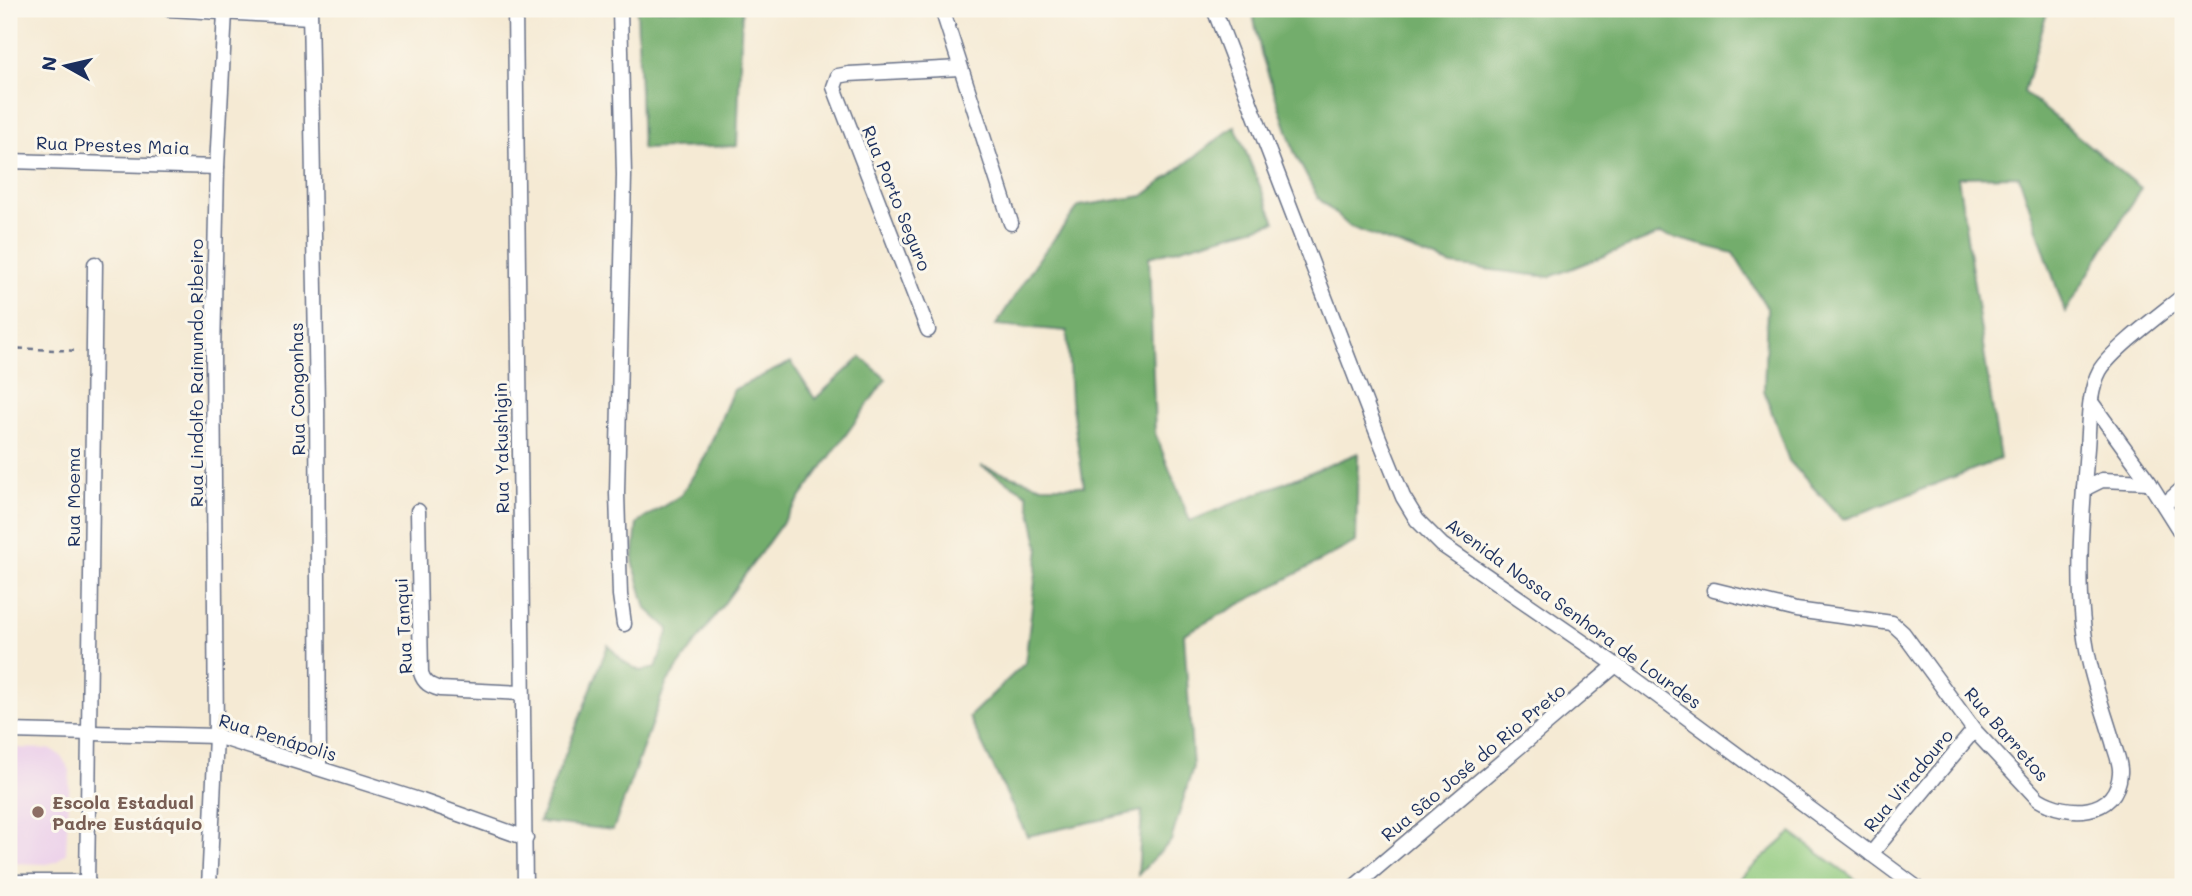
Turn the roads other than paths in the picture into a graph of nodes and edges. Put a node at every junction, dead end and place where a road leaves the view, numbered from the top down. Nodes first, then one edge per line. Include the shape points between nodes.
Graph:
1 (169, 9) edge
2 (516, 9) edge
3 (620, 9) edge
4 (942, 9) edge
5 (1214, 9) edge
6 (225, 12) junction
7 (310, 13) edge
8 (960, 68) junction
9 (9, 161) edge
10 (217, 167) junction
11 (1011, 223) dead end
12 (95, 264) dead end
13 (2183, 296) edge
14 (928, 330) dead end
15 (2091, 402) junction
16 (2149, 482) junction
17 (2183, 488) edge
18 (2084, 489) junction
19 (2164, 505) junction
20 (418, 511) dead end
21 (2183, 536) edge
22 (1714, 590) dead end
23 (624, 624) dead end
24 (1616, 665) junction
25 (522, 693) junction
26 (1974, 730) junction
27 (9, 731) edge
28 (91, 731) junction
29 (216, 736) junction
30 (319, 768) junction
31 (526, 838) junction
32 (1871, 854) junction
33 (9, 882) edge
34 (88, 885) edge
35 (212, 886) edge
36 (525, 887) edge
37 (1354, 887) edge
38 (1916, 887) edge

1 - 6 street
2 - 25 street, Rua Yakushigin
3 - 23 street via 624,175 617,493
4 - 8 street
5 - 24 street, Avenida Nossa Senhora de Lourdes via 1403,497 1417,520 1442,545
6 - 7 street
6 - 10 street, Rua Lindolfo Raimundo Ribeiro
7 - 30 street, Rua Congonhas
8 - 11 street
8 - 14 street, Rua Porto Seguro via 849,74 835,80 836,94
9 - 10 street, Rua Prestes Maia
10 - 29 street, Rua Lindolfo Raimundo Ribeiro via 213,354
12 - 28 street, Rua Moema
13 - 15 street, Rua Barretos via 2109,359 2099,372
15 - 16 street
15 - 18 street, Rua Barretos
16 - 18 street via 2102,480
16 - 19 street
17 - 19 street
18 - 26 street, Rua Barretos via 2084,628 2120,771 2112,797 2088,810 2050,807
19 - 21 street
20 - 25 street, Rua Tanqui via 423,680 440,689
22 - 26 street, Rua Barretos via 1796,610 1892,623
24 - 32 street, Avenida Nossa Senhora de Lourdes
24 - 37 street, Rua São José do Rio Preto
25 - 31 street, Rua Yakushigin
26 - 32 street, Rua Viradouro
27 - 28 street, Rua Penápolis
28 - 29 street, Rua Penápolis
28 - 34 street, Rua Moema
29 - 30 street, Rua Penápolis
29 - 35 street, Rua Lindolfo Raimundo Ribeiro
30 - 31 street, Rua Penápolis
31 - 36 street, Rua Yakushigin
32 - 38 street, Avenida Nossa Senhora de Lourdes
33 - 34 street

